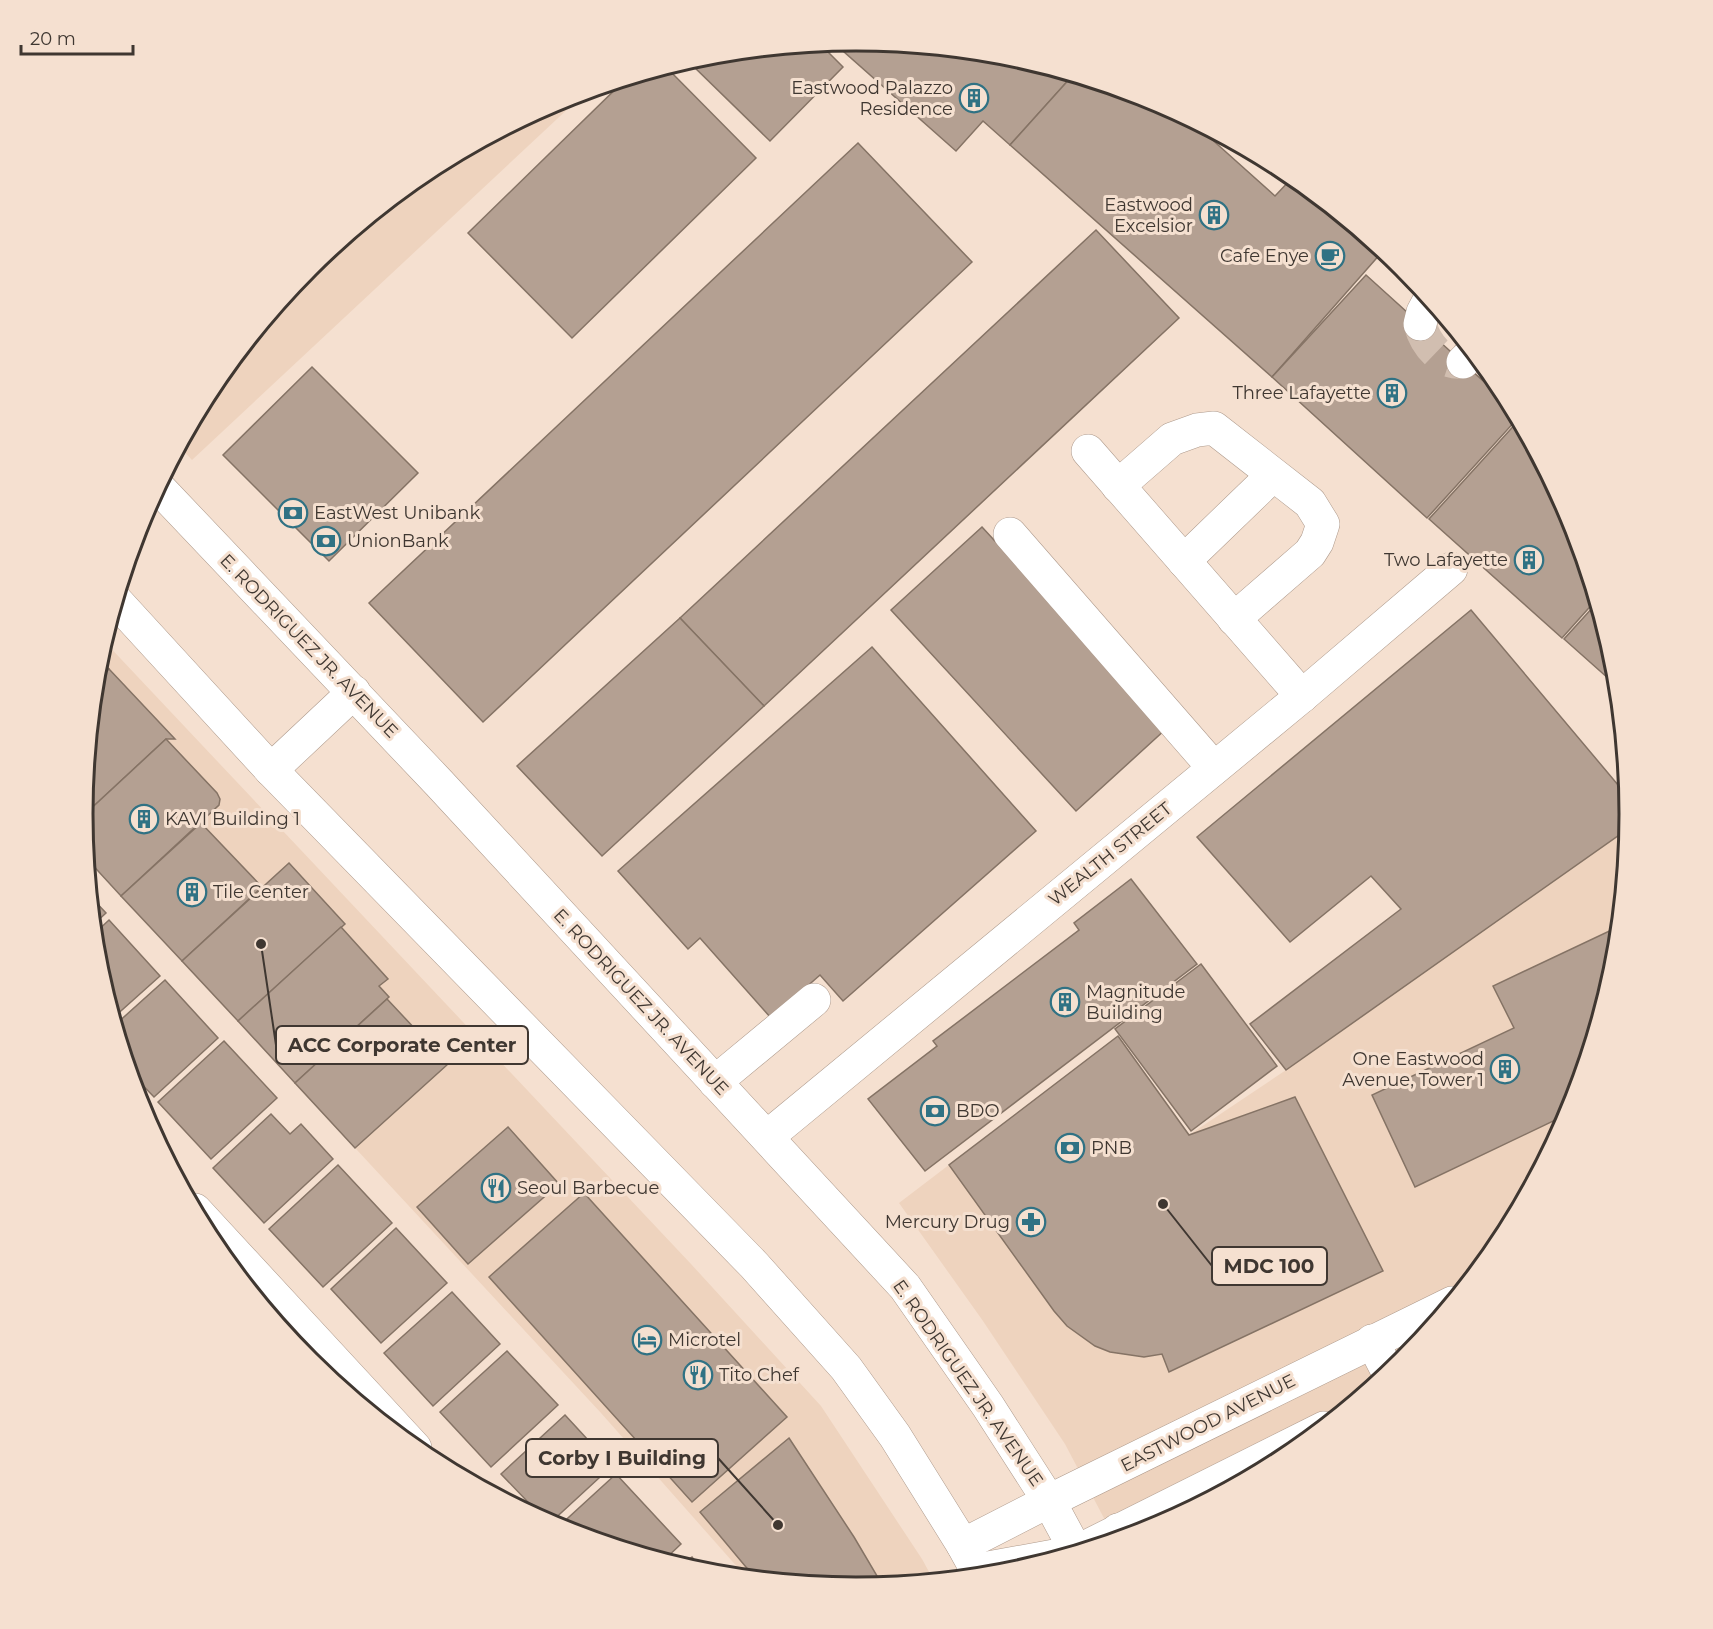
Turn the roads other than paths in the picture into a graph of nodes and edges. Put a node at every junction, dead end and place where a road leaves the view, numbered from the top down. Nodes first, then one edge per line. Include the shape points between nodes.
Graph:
1 (1088, 452) dead end
2 (1273, 475) junction
3 (1118, 486) junction
4 (164, 494) edge
5 (1010, 534) dead end
6 (1184, 561) junction
7 (1451, 568) dead end
8 (122, 608) edge
9 (1234, 619) junction
10 (354, 692) junction
11 (1302, 696) junction
12 (1214, 768) junction
13 (271, 770) junction
14 (814, 1000) dead end
15 (715, 1082) junction
16 (767, 1137) junction
17 (223, 1240) edge
18 (1437, 1310) edge
19 (1372, 1341) junction
20 (1384, 1365) edge
21 (381, 1411) edge
22 (1277, 1451) edge
23 (1049, 1501) junction
24 (1128, 1528) edge
25 (1090, 1541) edge
26 (1059, 1551) edge
27 (973, 1564) edge

1 - 3 main road
2 - 3 main road via 1214,428 1197,429 1172,439
2 - 6 main road
2 - 9 main road via 1310,503 1323,524 1310,554
3 - 6 main road
4 - 10 main road, E. RODRIGUEZ JR. AVENUE
5 - 12 main road
6 - 9 main road
7 - 11 main road, WEALTH STREET
8 - 13 main road
9 - 11 main road
10 - 13 main road
10 - 15 main road, E. RODRIGUEZ JR. AVENUE
11 - 12 main road, WEALTH STREET
12 - 16 main road, WEALTH STREET
13 - 27 main road via 754,1265 846,1368 895,1436
14 - 15 main road
15 - 16 main road, E. RODRIGUEZ JR. AVENUE
16 - 23 main road, E. RODRIGUEZ JR. AVENUE via 905,1287
17 - 21 main road
18 - 19 main road, EASTWOOD AVENUE
19 - 20 main road
19 - 23 main road, EASTWOOD AVENUE
22 - 24 main road
23 - 25 main road, E. RODRIGUEZ JR. AVENUE
23 - 27 main road, EASTWOOD AVENUE
26 - 27 main road

